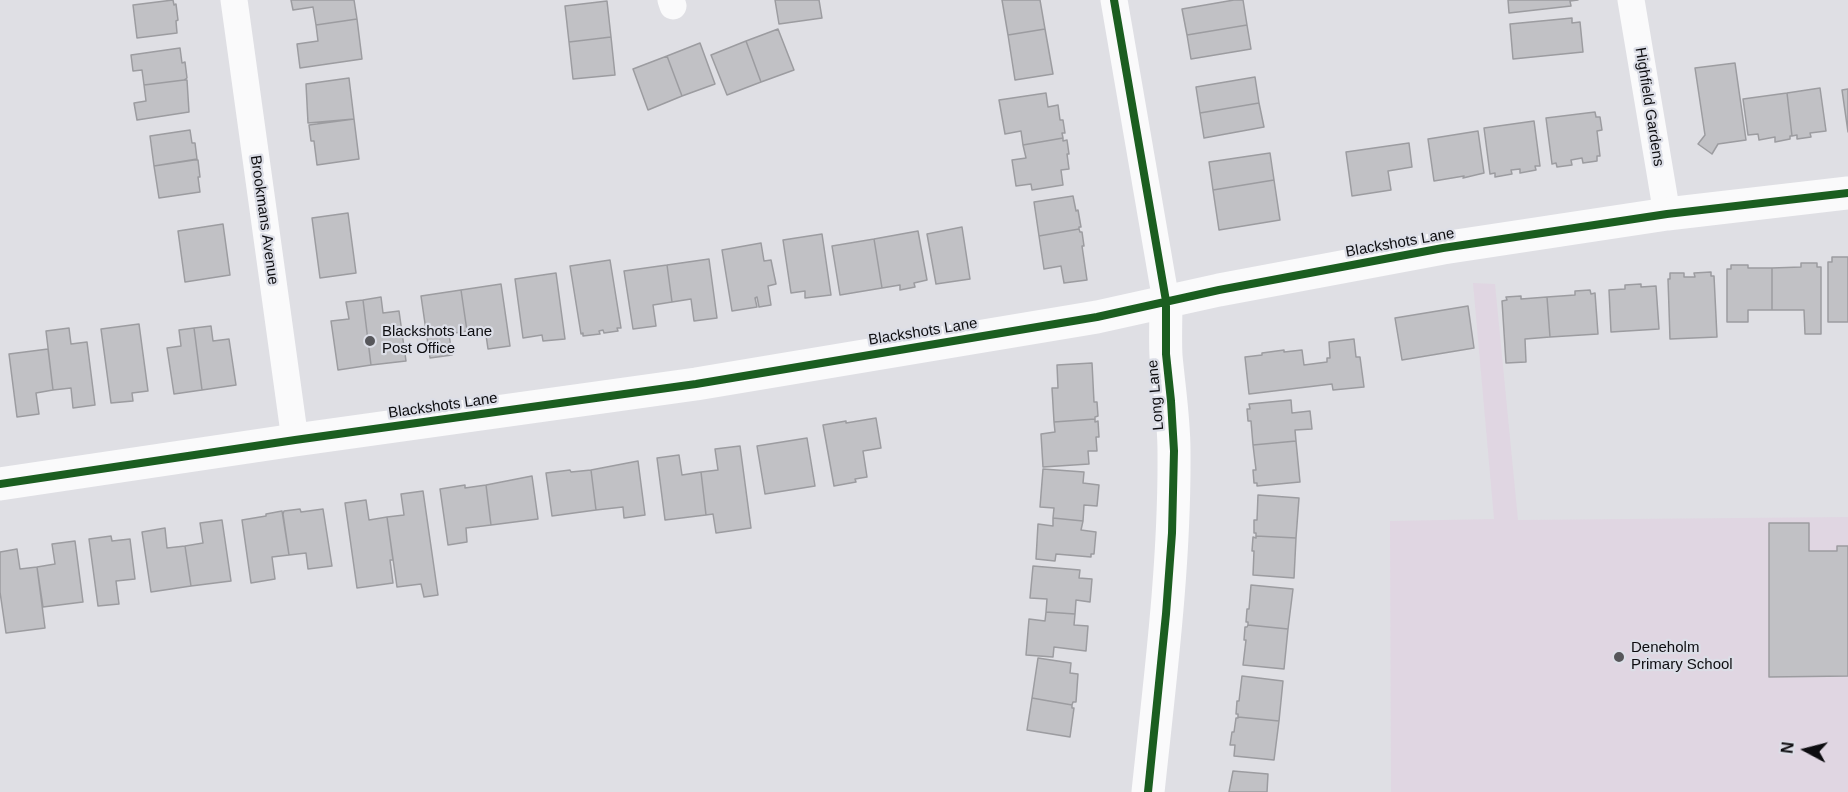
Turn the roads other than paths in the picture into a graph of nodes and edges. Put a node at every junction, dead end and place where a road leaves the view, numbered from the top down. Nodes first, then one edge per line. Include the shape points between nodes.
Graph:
1 (234, 0) edge
2 (1114, 0) edge
3 (1631, 0) edge
4 (1848, 193) edge
5 (1666, 214) junction
6 (1166, 301) junction
7 (295, 440) junction
8 (0, 484) edge
9 (1148, 792) edge

1 - 7 street, Brookmans Avenue
2 - 6 street, Long Lane
3 - 5 street, Highfield Gardens
4 - 5 street, Blackshots Lane
5 - 6 street, Blackshots Lane via 1443,248
6 - 7 street, Blackshots Lane via 1097,317 696,384
6 - 9 street, Long Lane via 1174,451 1172,533
7 - 8 street, Blackshots Lane

